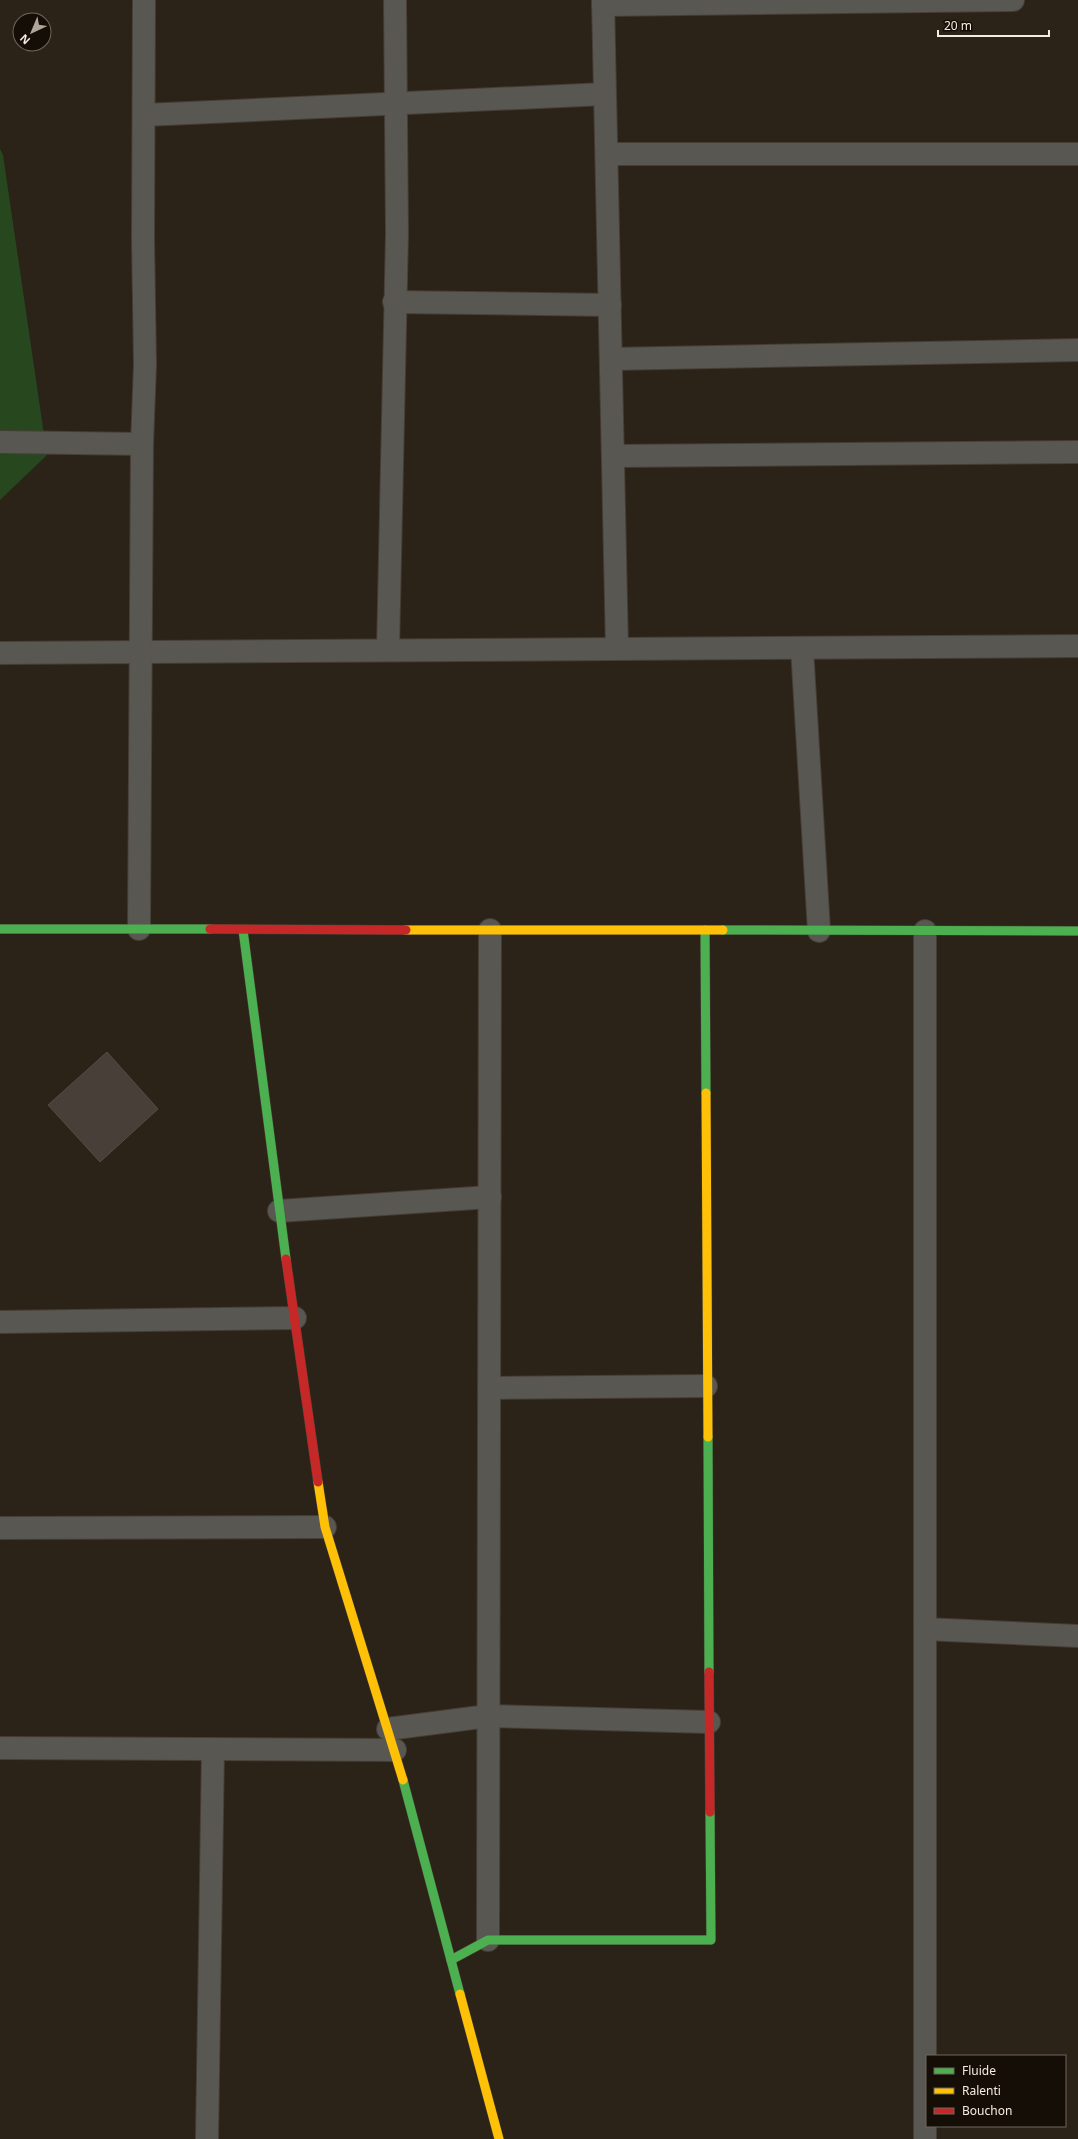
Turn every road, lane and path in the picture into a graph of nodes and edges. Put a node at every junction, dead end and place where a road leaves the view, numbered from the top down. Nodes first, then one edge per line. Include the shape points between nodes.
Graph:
1 (144, 0) edge
2 (395, 0) edge
3 (990, 0) edge
4 (1013, 0) edge
5 (603, 3) edge
6 (605, 94) junction
7 (395, 105) junction
8 (144, 115) junction
9 (607, 154) junction
10 (1078, 154) edge
11 (394, 302) junction
12 (610, 305) junction
13 (1078, 350) edge
14 (611, 359) junction
15 (0, 442) edge
16 (142, 444) junction
17 (1078, 452) edge
18 (613, 456) junction
19 (1078, 646) edge
20 (802, 648) junction
21 (617, 649) junction
22 (388, 650) junction
23 (141, 652) junction
24 (0, 653) edge
25 (0, 929) edge
26 (139, 929) junction
27 (243, 930) junction
28 (490, 930) junction
29 (705, 930) junction
30 (819, 930) junction
31 (925, 931) junction
32 (1078, 931) edge
33 (490, 1197) junction
34 (279, 1211) junction
35 (295, 1318) junction
36 (0, 1322) edge
37 (706, 1386) junction
38 (489, 1388) junction
39 (325, 1527) junction
40 (0, 1528) edge
41 (925, 1629) junction
42 (1078, 1636) edge
43 (488, 1716) junction
44 (709, 1722) junction
45 (388, 1729) junction
46 (0, 1748) edge
47 (213, 1749) junction
48 (395, 1750) junction
49 (488, 1940) junction
50 (451, 1960) junction
51 (207, 2139) edge
52 (499, 2139) edge
53 (925, 2139) edge

1 - 8 street
2 - 7 street
3 - 4 street
3 - 5 street
5 - 6 street
6 - 7 street
6 - 9 street
7 - 8 street
7 - 11 street via 397,234
8 - 16 street
9 - 10 street
9 - 12 street
11 - 12 street
11 - 22 street
12 - 14 street
13 - 14 street
14 - 18 street
15 - 16 street
16 - 23 street
17 - 18 street
18 - 21 street
19 - 20 street
20 - 21 street
20 - 30 street
21 - 22 street
22 - 23 street
23 - 24 street
23 - 26 street
25 - 26 street
26 - 27 street
27 - 28 street
27 - 34 street
28 - 29 street
28 - 33 street
29 - 30 street
29 - 37 street
30 - 31 street
31 - 32 street
31 - 41 street
33 - 34 street
33 - 38 street
34 - 35 street
35 - 36 street
35 - 39 street
37 - 38 street
37 - 44 street
38 - 43 street
39 - 40 street
39 - 45 street
41 - 42 street
41 - 53 street
43 - 44 street
43 - 45 street
43 - 49 street
44 - 49 street via 711,1940
45 - 48 street
46 - 47 street
47 - 48 street
47 - 51 street
48 - 50 street
49 - 50 street
50 - 52 street

